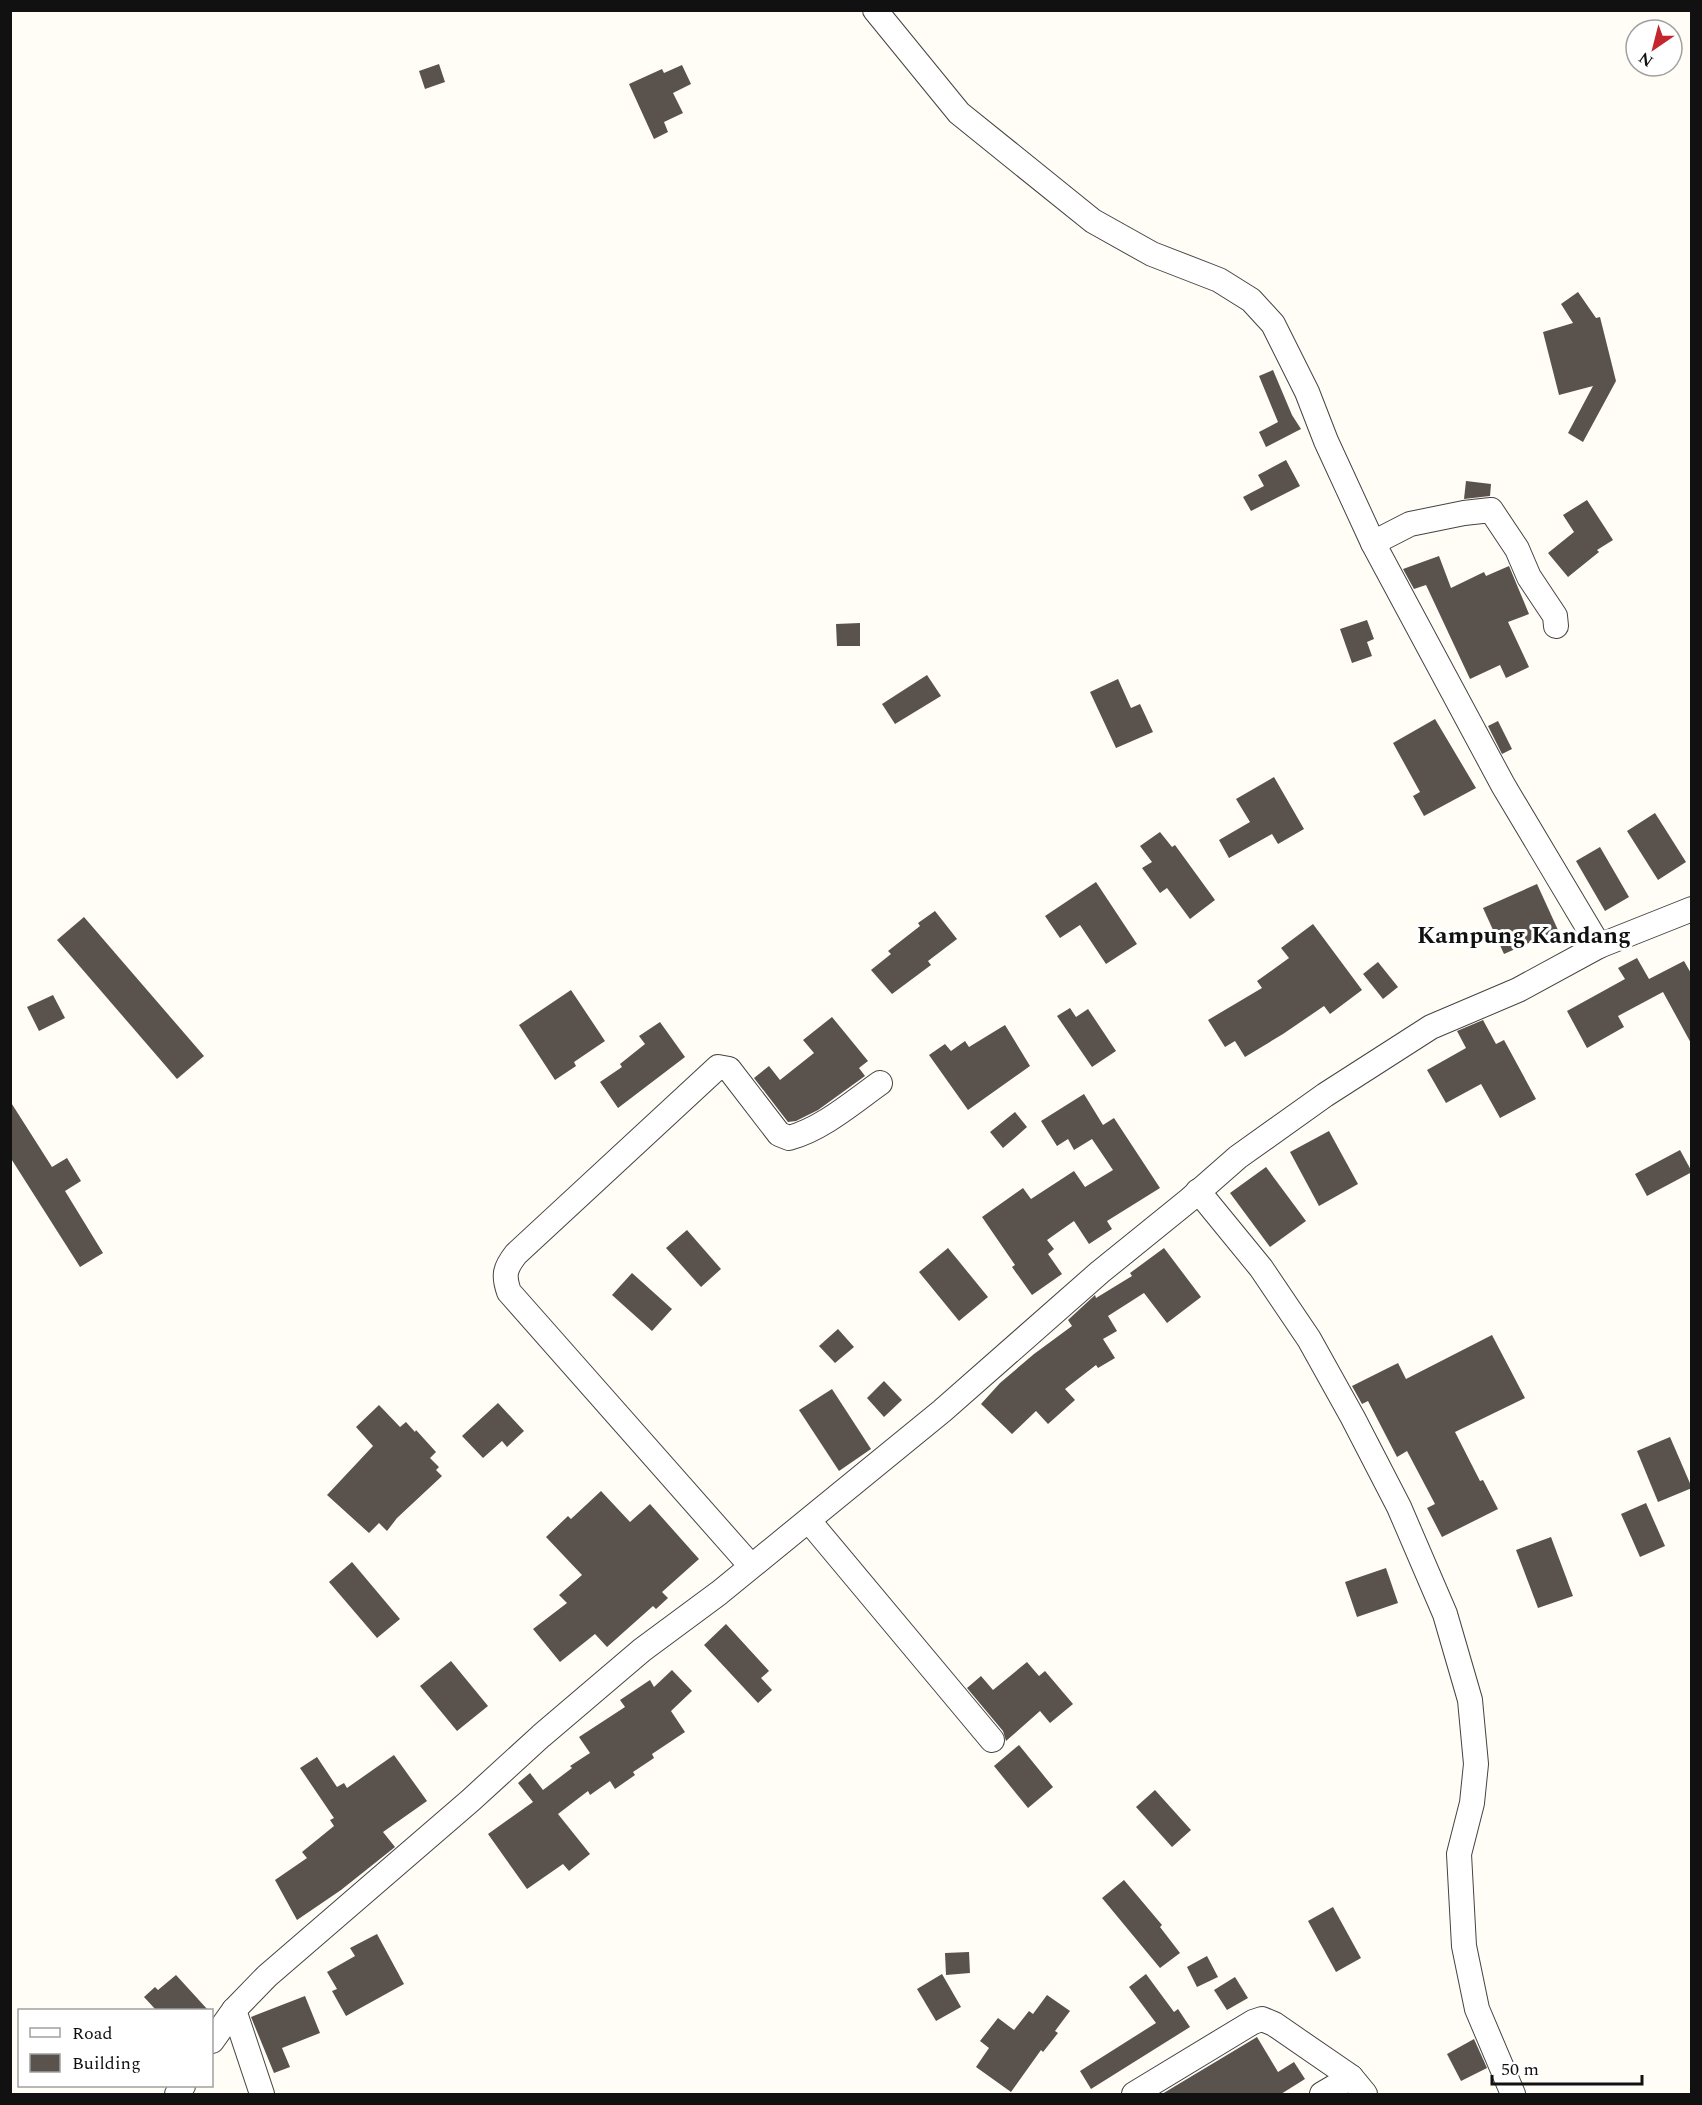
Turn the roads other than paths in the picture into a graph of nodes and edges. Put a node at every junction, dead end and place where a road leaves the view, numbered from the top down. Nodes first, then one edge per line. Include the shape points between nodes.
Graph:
1 (875, 10) edge
2 (1373, 543) junction
3 (1556, 626) dead end
4 (1692, 909) edge
5 (1599, 946) junction
6 (880, 1083) dead end
7 (1198, 1191) junction
8 (809, 1521) junction
9 (751, 1566) junction
10 (992, 1740) dead end
11 (234, 2010) junction
12 (213, 2040) edge
13 (1358, 2086) edge
14 (262, 2094) edge
15 (1134, 2094) edge
16 (1322, 2094) edge
17 (1513, 2094) edge

1 - 2 street via 959,113 1093,221 1152,254 1219,280 1251,300 1274,324
2 - 3 street via 1410,524 1491,510 1555,616
2 - 5 street via 1503,785
4 - 5 street
5 - 7 street via 1518,990 1431,1027 1238,1156
6 - 9 street via 801,1135 789,1138 780,1134 729,1069 718,1067 507,1266 505,1280 509,1292
7 - 8 street
7 - 17 street via 1261,1268 1309,1339 1399,1507 1445,1614 1470,1700 1476,1764 1472,1803 1459,1854 1464,1946 1478,2009
8 - 9 street
8 - 10 street
9 - 11 street via 642,1650 541,1736 267,1976
11 - 12 street
11 - 14 street
13 - 15 street via 1262,2019
13 - 16 street

